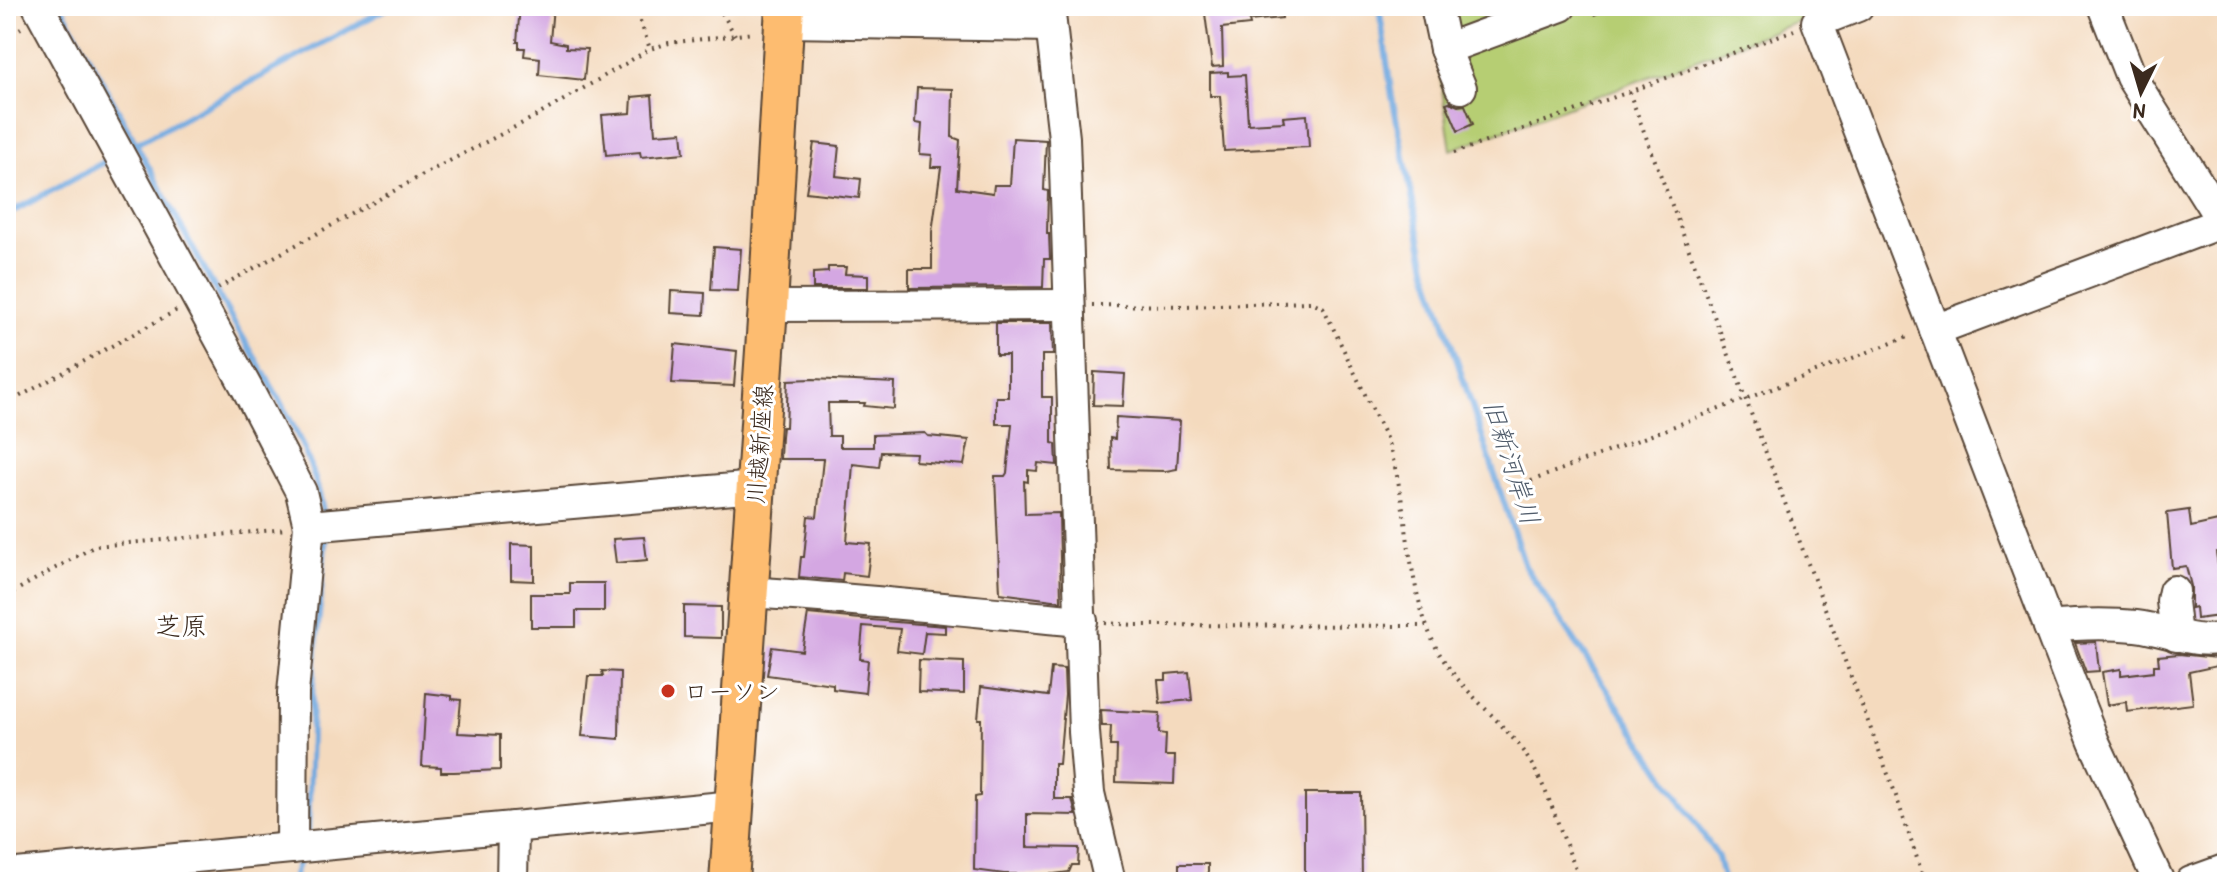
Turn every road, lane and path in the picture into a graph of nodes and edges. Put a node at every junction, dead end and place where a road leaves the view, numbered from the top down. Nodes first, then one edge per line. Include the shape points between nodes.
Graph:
1 (38, 6) edge
2 (635, 6) edge
3 (718, 6) edge
4 (1436, 6) edge
5 (1561, 6) edge
6 (1592, 6) edge
7 (1858, 6) edge
8 (2103, 6) edge
9 (2222, 6) edge
10 (2227, 12) edge
11 (1050, 16) edge
12 (1597, 18) dead end
13 (785, 20) edge
14 (1817, 22) junction
15 (735, 35) junction
16 (650, 49) junction
17 (1445, 49) junction
18 (1461, 88) dead end
19 (1629, 92) junction
20 (1454, 153) dead end
21 (2225, 223) edge
22 (198, 299) junction
23 (1068, 305) junction
24 (768, 306) junction
25 (1935, 329) junction
26 (1747, 398) junction
27 (6, 404) edge
28 (1531, 481) dead end
29 (756, 487) junction
30 (309, 526) junction
31 (2174, 591) dead end
32 (748, 592) junction
33 (6, 596) edge
34 (1082, 621) junction
35 (1426, 626) junction
36 (2049, 627) junction
37 (2176, 636) junction
38 (2227, 638) edge
39 (734, 806) junction
40 (513, 827) junction
41 (292, 848) junction
42 (2227, 869) edge
43 (6, 875) edge
44 (512, 882) edge
45 (729, 882) edge
46 (1110, 882) edge
47 (1582, 882) edge
48 (1925, 882) edge
49 (2159, 882) edge
50 (2191, 882) edge

1 - 22 street
2 - 16 path
3 - 15 path
4 - 17 street
5 - 17 street
6 - 12 path
7 - 14 street
8 - 21 street via 2131,77
9 - 10 path
11 - 13 street
11 - 23 street via 1064,138
13 - 15 path
13 - 24 main road, 川越新座線
14 - 19 path
14 - 25 street
15 - 16 path
16 - 22 path
17 - 18 street
19 - 20 path
19 - 26 path
21 - 25 street
22 - 27 path
22 - 30 street via 296,478
23 - 24 street
23 - 34 street
23 - 35 path via 1311,302 1323,307 1395,463 1411,571
24 - 29 main road, 川越新座線
25 - 26 path
25 - 36 street
26 - 28 path
26 - 48 path
29 - 30 street
29 - 32 main road, 川越新座線
30 - 33 path via 95,546
30 - 41 street via 293,693
31 - 37 street
32 - 34 street
32 - 39 main road, 川越新座線
34 - 35 path
34 - 46 street via 1089,793
35 - 47 path via 1464,690 1524,753 1545,787
36 - 37 street via 2138,626
36 - 49 street via 2094,742
37 - 38 street via 2197,641
39 - 40 street
39 - 45 main road, 川越新座線
40 - 41 street
40 - 44 street
41 - 43 street
42 - 50 street

